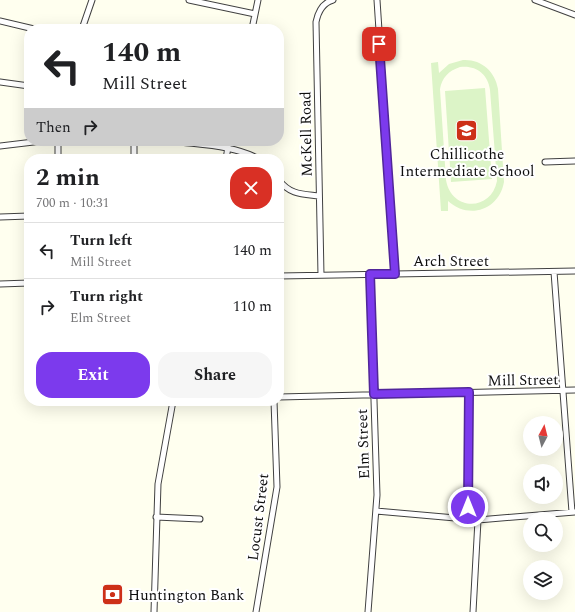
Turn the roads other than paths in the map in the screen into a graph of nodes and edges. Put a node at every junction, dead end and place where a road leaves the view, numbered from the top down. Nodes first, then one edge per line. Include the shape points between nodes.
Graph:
1 (92, 0) edge
2 (189, 0) edge
3 (258, 0) edge
4 (333, 0) edge
5 (376, 0) edge
6 (535, 0) edge
7 (255, 14) junction
8 (575, 15) edge
9 (0, 22) edge
10 (84, 24) edge
11 (253, 24) edge
12 (24, 27) edge
13 (0, 82) edge
14 (24, 85) edge
15 (24, 143) edge
16 (0, 146) edge
17 (212, 146) edge
18 (228, 148) junction
19 (227, 154) edge
20 (250, 154) edge
21 (575, 160) edge
22 (545, 162) dead end
23 (284, 186) edge
24 (319, 196) junction
25 (24, 216) edge
26 (0, 217) edge
27 (575, 271) edge
28 (554, 272) junction
29 (370, 274) junction
30 (395, 274) junction
31 (321, 275) junction
32 (284, 276) edge
33 (24, 283) edge
34 (0, 284) edge
35 (575, 390) edge
36 (563, 391) junction
37 (469, 392) junction
38 (374, 394) junction
39 (284, 397) edge
40 (172, 406) edge
41 (274, 406) edge
42 (376, 511) junction
43 (574, 512) edge
44 (156, 517) junction
45 (200, 518) dead end
46 (468, 519) junction
47 (478, 520) junction
48 (154, 612) edge
49 (256, 612) edge
50 (368, 612) edge
51 (473, 612) edge

1 - 10 street
2 - 7 street
3 - 7 street
4 - 24 street, McKell Road via 322,7 316,22
5 - 30 street
6 - 8 street
7 - 11 street
9 - 12 street
13 - 14 street
15 - 16 street
17 - 18 street
18 - 19 street
18 - 20 street
21 - 22 street
23 - 24 street via 301,194
24 - 31 street, McKell Road
25 - 26 street
27 - 28 street, Arch Street
28 - 30 street, Arch Street
28 - 36 street
29 - 30 street, Arch Street
29 - 31 street, Arch Street
29 - 38 street, Elm Street
31 - 32 street, Arch Street
33 - 34 street
35 - 36 street, Mill Street
36 - 37 street, Mill Street
36 - 43 street
37 - 38 street, Mill Street
37 - 46 street
38 - 39 street, Mill Street
38 - 42 street, Elm Street
40 - 44 street via 158,476
41 - 49 street, Locust Street via 277,487
42 - 46 street
42 - 50 street, Elm Street
43 - 47 street
44 - 45 street
44 - 48 street
46 - 47 street
47 - 51 street

